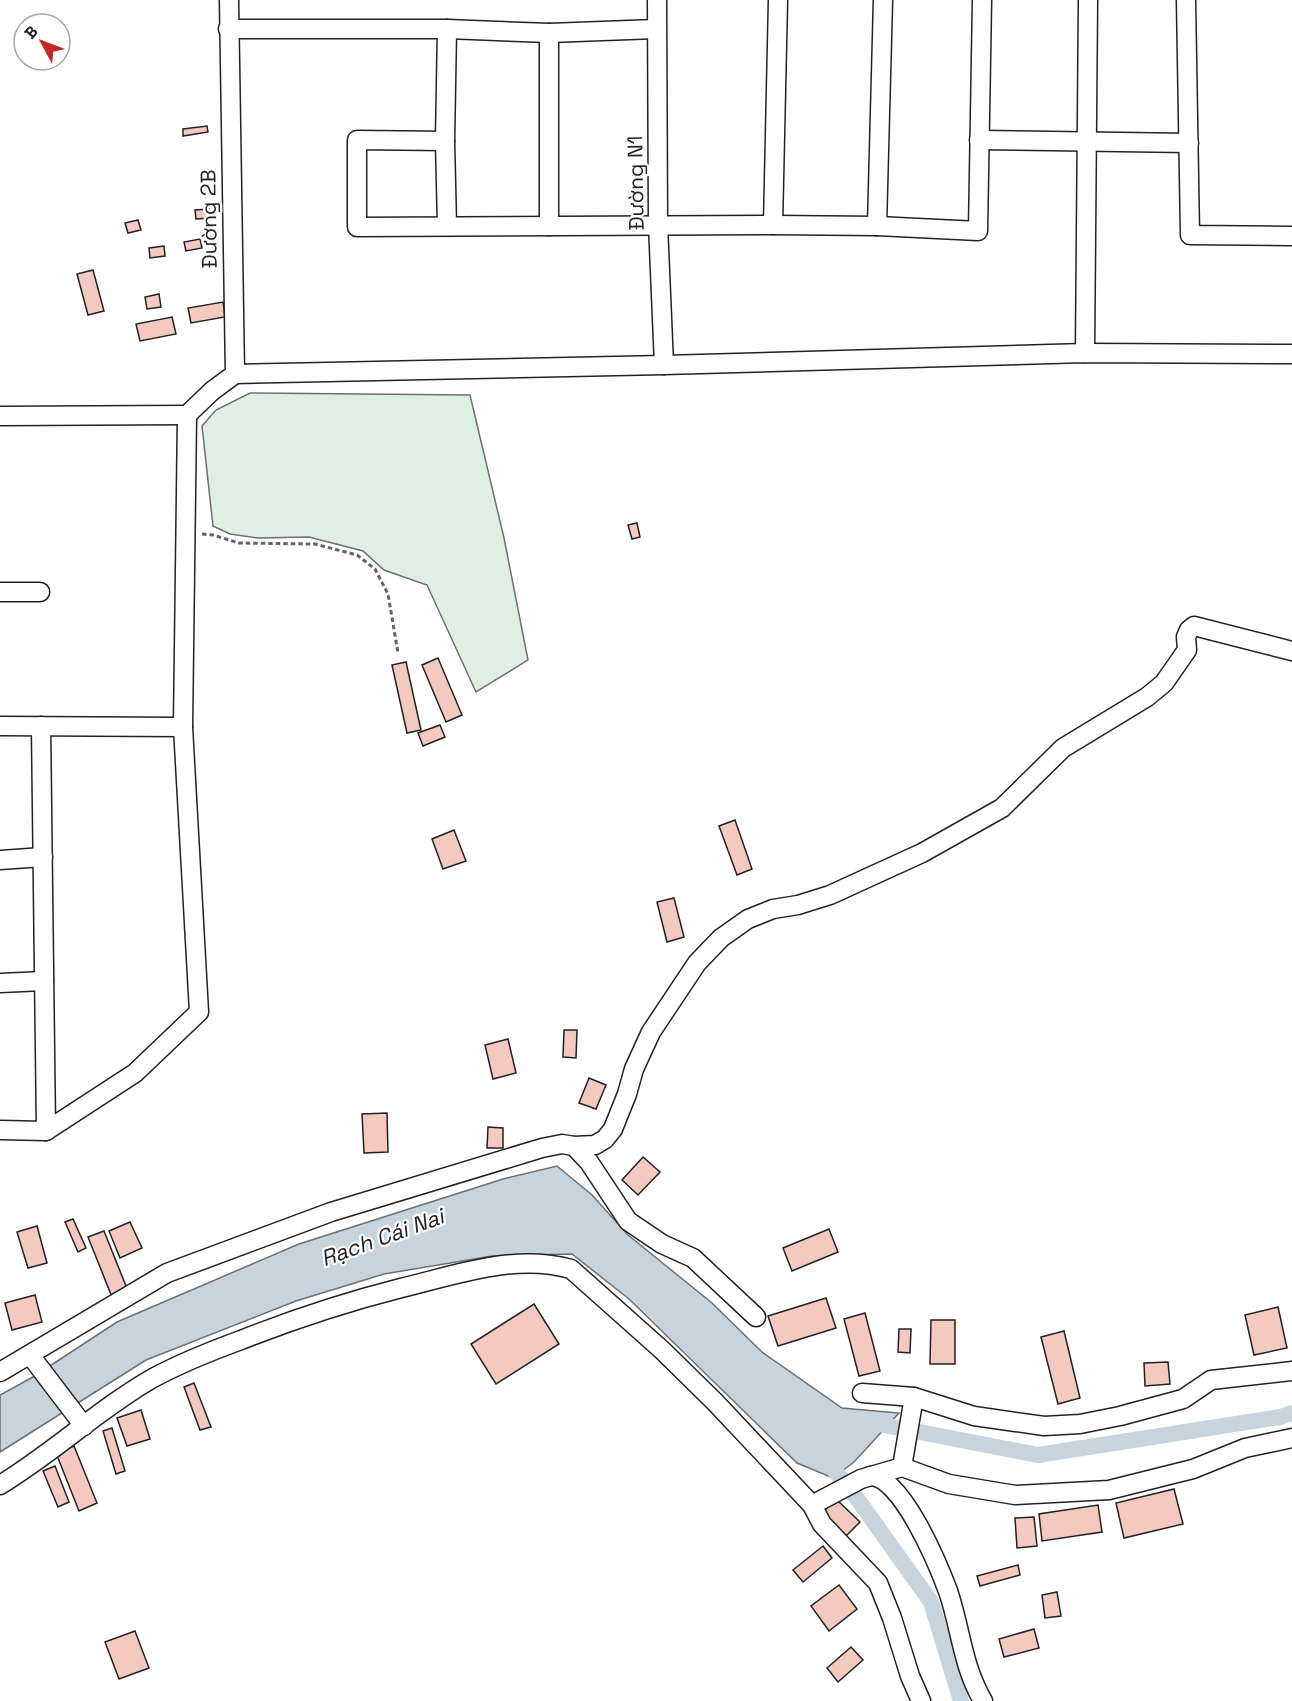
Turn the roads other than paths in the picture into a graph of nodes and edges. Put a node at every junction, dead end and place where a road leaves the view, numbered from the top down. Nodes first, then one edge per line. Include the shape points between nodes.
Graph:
1 (229, 0) edge
2 (657, 0) edge
3 (778, 0) edge
4 (883, 0) edge
5 (982, 0) edge
6 (1088, 0) edge
7 (1186, 0) edge
8 (228, 29) junction
9 (447, 29) junction
10 (656, 29) junction
11 (549, 33) junction
12 (979, 140) junction
13 (445, 141) junction
14 (1087, 141) junction
15 (1189, 143) junction
16 (658, 224) junction
17 (773, 225) junction
18 (447, 226) junction
19 (549, 226) junction
20 (877, 226) junction
21 (1292, 236) edge
22 (1085, 353) junction
23 (1292, 354) edge
24 (664, 365) junction
25 (235, 374) junction
26 (187, 415) junction
27 (0, 416) edge
28 (0, 592) edge
29 (40, 592) dead end
30 (1292, 651) edge
31 (0, 726) edge
32 (41, 726) junction
33 (183, 727) junction
34 (43, 857) junction
35 (0, 860) edge
36 (44, 981) junction
37 (0, 982) edge
38 (0, 1130) edge
39 (46, 1131) junction
40 (574, 1146) junction
41 (756, 1317) dead end
42 (34, 1361) junction
43 (1292, 1371) edge
44 (0, 1372) edge
45 (862, 1394) dead end
46 (913, 1401) junction
47 (80, 1421) junction
48 (1292, 1438) edge
49 (902, 1462) junction
50 (866, 1478) junction
51 (0, 1485) edge
52 (812, 1505) junction
53 (921, 1701) edge
54 (983, 1701) edge

1 - 8 street, Đường 2B
2 - 10 street, Đường N1
3 - 17 street
4 - 20 street
5 - 12 street
6 - 14 street
7 - 15 street
8 - 9 street
8 - 25 street, Đường 2B
9 - 11 street
9 - 13 street
10 - 11 street
10 - 16 street, Đường N1
11 - 19 street
12 - 14 street
12 - 20 street via 978,231
13 - 18 street
13 - 18 street via 357,140 357,227
14 - 15 street
14 - 22 street
15 - 21 street via 1190,235
16 - 17 street
16 - 19 street
16 - 24 street, Đường N1
17 - 20 street
18 - 19 street
22 - 23 street
22 - 24 street
24 - 25 street
25 - 26 street
26 - 27 street
26 - 33 street
28 - 29 street
30 - 40 street via 1194,626 1186,637 1187,650 1164,683 1147,698 1063,747 1002,808 922,853 830,895 748,919 721,938 697,963 651,1032 634,1068 614,1129 595,1145
31 - 32 street
32 - 33 street
32 - 34 street
33 - 39 street via 199,1012 135,1073
34 - 35 street
34 - 36 street
36 - 37 street
36 - 39 street
38 - 39 street
40 - 41 street via 628,1221 662,1244 693,1258
40 - 42 street via 542,1148 331,1212 166,1273
42 - 44 street
42 - 47 street
43 - 46 street via 1212,1380 1183,1399 1080,1424 1044,1426 974,1416
45 - 46 street
46 - 49 street
47 - 51 street
47 - 52 street via 186,1361 301,1316 368,1295 477,1269 552,1264 571,1269 662,1350
48 - 49 street via 1245,1448 1193,1469 1109,1490 1015,1495 949,1484
49 - 50 street
50 - 52 street
50 - 54 street via 877,1476 906,1503 936,1561 968,1672
52 - 53 street via 822,1524 878,1584

